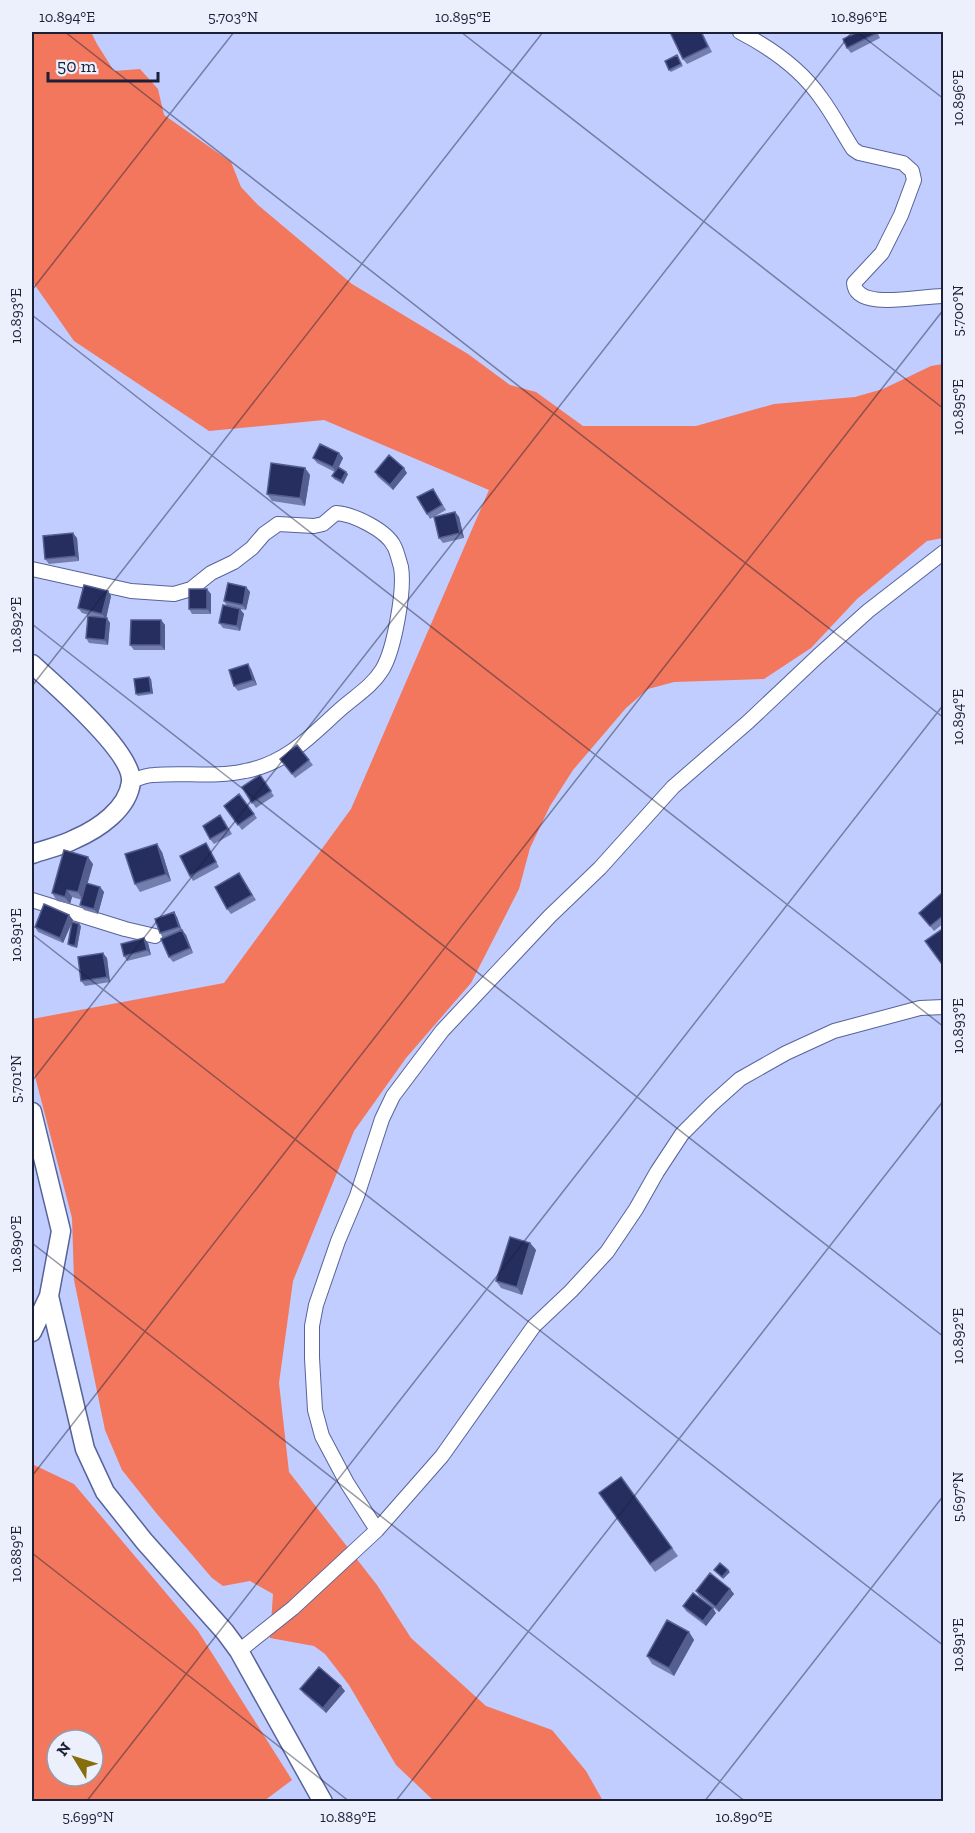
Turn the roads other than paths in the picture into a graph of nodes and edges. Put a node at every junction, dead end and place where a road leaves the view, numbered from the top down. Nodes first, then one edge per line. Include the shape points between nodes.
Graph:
1 (740, 32) edge
2 (944, 296) edge
3 (944, 552) edge
4 (32, 569) edge
5 (32, 664) edge
6 (132, 780) junction
7 (32, 854) edge
8 (32, 900) edge
9 (155, 936) dead end
10 (944, 1007) edge
11 (32, 1112) edge
12 (50, 1296) junction
13 (32, 1332) edge
14 (377, 1530) junction
15 (239, 1651) junction
16 (323, 1802) edge

1 - 2 street via 792,65 821,97 853,149 903,163 912,171 914,180 901,215 882,253 854,283 855,289 862,297 874,300
3 - 14 street via 868,611 673,787 442,1031 393,1096 327,1273 312,1326 315,1410 322,1436
4 - 6 street via 131,591 174,594 190,589 234,562 278,524 314,526 336,513 347,514 382,532 394,545 402,590 396,627 384,668 370,686 296,749 269,765 225,775 152,775
5 - 6 street via 80,707 125,760
6 - 7 street via 123,803 104,822 75,840
8 - 9 street
10 - 14 street via 920,1008 834,1031 740,1079 712,1104 682,1134 607,1252 534,1326 442,1456
11 - 12 street via 61,1231
12 - 13 street
12 - 15 street via 85,1449 105,1492
14 - 15 street via 293,1608
15 - 16 street

